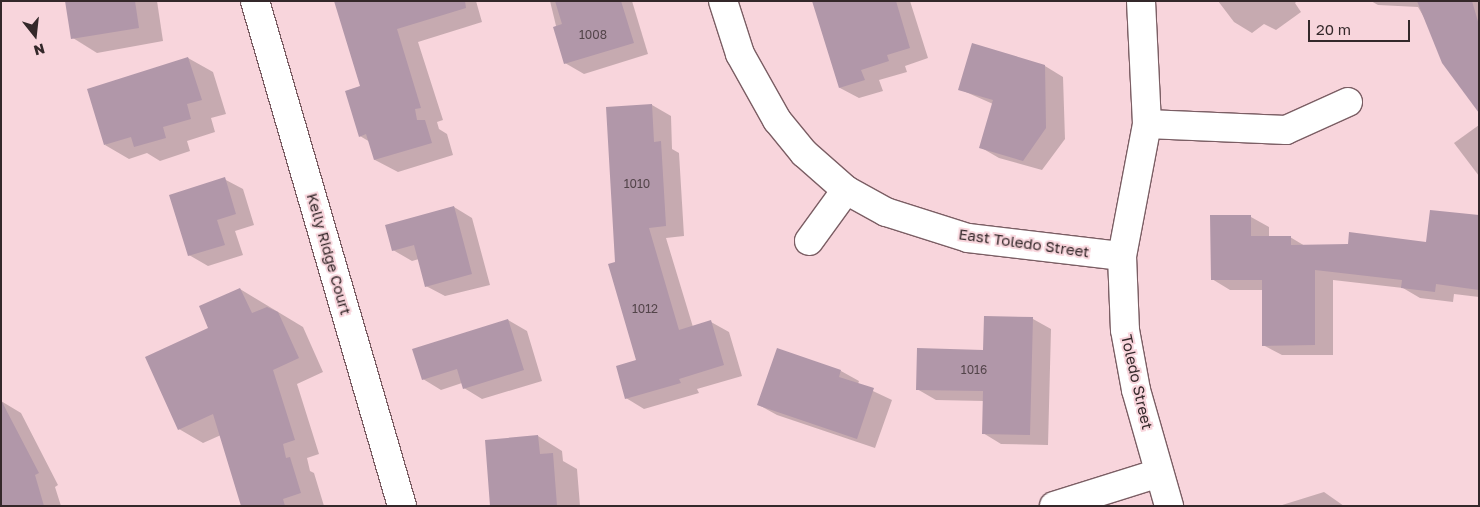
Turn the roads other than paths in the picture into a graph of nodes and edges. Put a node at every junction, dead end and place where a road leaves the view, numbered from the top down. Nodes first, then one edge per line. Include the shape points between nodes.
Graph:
1 (255, 1) edge
2 (723, 1) edge
3 (1141, 1) edge
4 (1348, 102) dead end
5 (1147, 124) junction
6 (846, 190) junction
7 (809, 242) dead end
8 (1122, 256) junction
9 (1159, 473) junction
10 (402, 506) edge
11 (1054, 506) edge
12 (1169, 506) edge

1 - 10 street, Kelly Ridge Court
2 - 6 street, East Toledo Street via 740,54 777,120 804,154
3 - 5 street, Toledo Street
4 - 5 street via 1286,130
5 - 8 street, Toledo Street
6 - 7 street
6 - 8 street, East Toledo Street via 886,212 968,238
8 - 9 street, Toledo Street via 1124,330 1136,390
9 - 11 street
9 - 12 street, Toledo Street

